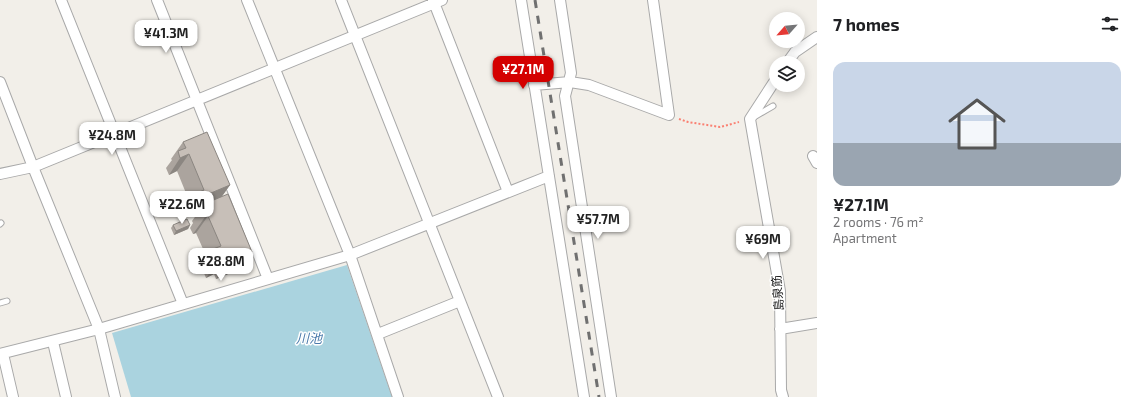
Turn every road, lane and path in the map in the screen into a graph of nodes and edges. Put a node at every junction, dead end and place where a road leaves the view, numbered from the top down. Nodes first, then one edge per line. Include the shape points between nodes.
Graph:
1 (61, 0) edge
2 (157, 0) edge
3 (247, 0) edge
4 (341, 0) edge
5 (521, 0) edge
6 (560, 0) edge
7 (653, 0) edge
8 (436, 1) edge
9 (355, 35) junction
10 (817, 37) edge
11 (792, 56) edge
12 (274, 68) junction
13 (0, 82) edge
14 (570, 82) junction
15 (534, 85) junction
16 (769, 89) edge
17 (196, 100) junction
18 (774, 106) dead end
19 (669, 115) junction
20 (750, 119) junction
21 (114, 134) junction
22 (33, 167) junction
23 (0, 174) edge
24 (549, 176) junction
25 (508, 192) junction
26 (430, 223) junction
27 (350, 256) junction
28 (268, 279) junction
29 (7, 301) dead end
30 (460, 301) junction
31 (0, 303) edge
32 (183, 304) junction
33 (817, 323) edge
34 (99, 329) junction
35 (780, 329) junction
36 (378, 334) junction
37 (53, 342) junction
38 (1, 354) edge
39 (13, 397) edge
40 (66, 397) edge
41 (115, 397) edge
42 (398, 397) edge
43 (498, 397) edge
44 (584, 397) edge
45 (611, 397) edge
46 (783, 397) edge

1 - 21 street
2 - 17 street
3 - 12 street
4 - 9 street
5 - 15 street
6 - 14 street via 571,73
7 - 19 street
8 - 9 street
8 - 25 street
9 - 12 street
9 - 26 street
10 - 11 street
12 - 17 street
12 - 27 street
13 - 22 street
14 - 15 street
14 - 19 street via 595,87
14 - 45 street via 565,96
15 - 24 street
16 - 20 street
17 - 21 street
17 - 28 street
18 - 20 lane
19 - 20 path via 688,122 720,127
20 - 35 street, 島泉筋 via 780,291
21 - 22 street
21 - 32 street
22 - 23 street
22 - 34 street
24 - 25 street
24 - 44 street
25 - 26 street
26 - 27 street
26 - 30 street
27 - 28 street
27 - 36 street
28 - 32 street
29 - 31 lane
30 - 36 street
30 - 43 street
32 - 34 street
33 - 35 street
34 - 37 street
34 - 41 street
35 - 46 street, 島泉筋
36 - 42 street
37 - 38 street
37 - 40 street
38 - 39 street

